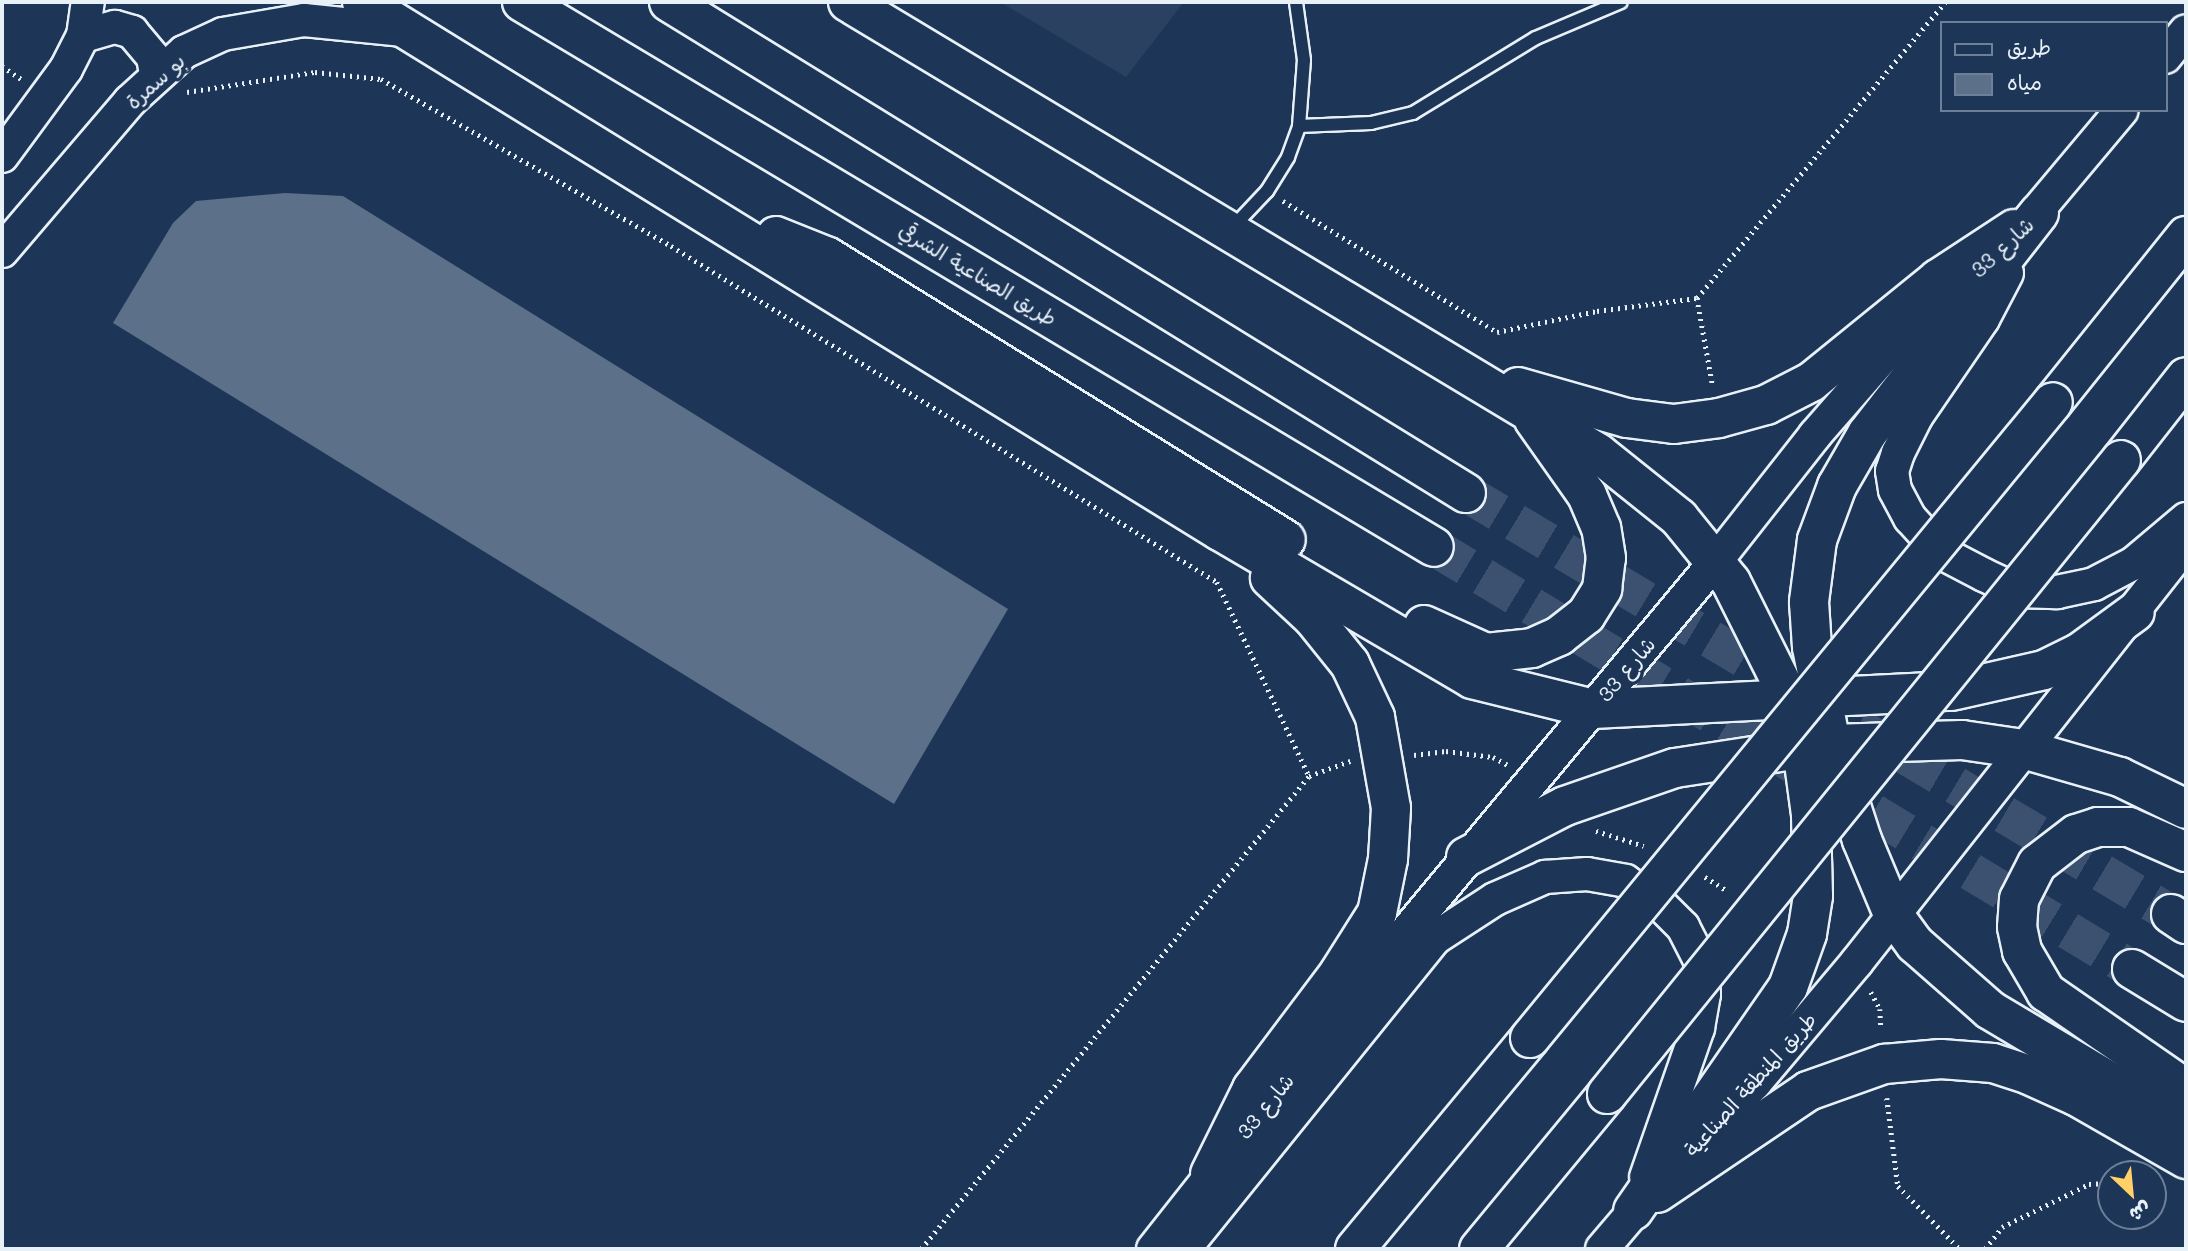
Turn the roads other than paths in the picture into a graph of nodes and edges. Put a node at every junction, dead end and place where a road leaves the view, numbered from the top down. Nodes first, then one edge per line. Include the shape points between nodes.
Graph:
1 (88, 2) edge
2 (362, 2) edge
3 (522, 2) edge
4 (669, 2) edge
5 (848, 2) edge
6 (1296, 2) edge
7 (1621, 2) edge
8 (409, 31) junction
9 (2186, 32) edge
10 (83, 36) junction
11 (2167, 55) edge
12 (156, 74) junction
13 (2120, 112) edge
14 (1299, 125) junction
15 (2, 156) edge
16 (671, 192) junction
17 (2039, 213) junction
18 (1227, 233) junction
19 (2186, 236) edge
20 (2, 251) edge
21 (1470, 373) junction
22 (2186, 377) edge
23 (1522, 404) junction
24 (1466, 493) tunnel mouth
25 (2186, 519) edge
26 (1220, 531) junction
27 (2186, 544) edge
28 (1434, 547) tunnel mouth
29 (1716, 561) junction
30 (2135, 612) junction
31 (1806, 697) junction
32 (1593, 709) junction
33 (1817, 746) junction
34 (2022, 749) junction
35 (2186, 809) edge
36 (2186, 852) edge
37 (1466, 857) junction
38 (1893, 914) junction
39 (2132, 969) tunnel mouth
40 (2186, 1002) edge
41 (2186, 1089) edge
42 (2186, 1127) edge
43 (2186, 1159) edge
44 (1210, 1174) junction
45 (1633, 1211) junction
46 (1153, 1249) edge
47 (1184, 1249) edge
48 (1355, 1249) edge
49 (1479, 1249) edge
50 (1602, 1249) edge

1 - 10 street
2 - 8 main road
3 - 28 main road, طريق الصناعية الشرقي
4 - 24 main road
5 - 18 main road
6 - 14 lane via 1304,60
7 - 14 lane via 1536,38 1413,113 1371,123
8 - 12 street, بو سمرة via 341,21 257,26 223,34
8 - 16 main road
9 - 11 street
10 - 12 street via 107,28 132,32 153,57
10 - 15 street via 48,97
12 - 20 street, بو سمرة
13 - 17 street, شارع 33
14 - 18 lane via 1288,156 1267,191
16 - 23 main road via 828,257 1439,634 1486,653 1532,648 1559,636 1586,615 1602,589 1606,558 1601,528 1587,495
16 - 26 main road
17 - 21 main road via 1938,279 1811,382 1766,405 1674,424 1627,418
17 - 25 street via 1983,319 1916,417 1892,471 1895,490 1910,518 1942,553 2018,591 2057,592 2094,584 2134,563
17 - 29 street, شارع 33 via 1884,356
17 - 31 main road via 1867,434 1838,486 1817,540 1809,602
18 - 21 main road
19 - 48 main road, bridge
21 - 23 main road
22 - 49 main road, bridge
23 - 29 main road via 1648,491
26 - 32 main road via 1472,678
26 - 44 main road via 1312,618 1350,664 1375,717 1391,808 1377,913 1339,973 1252,1089
27 - 30 street
29 - 31 main road
29 - 32 street, شارع 33
30 - 31 main road via 2078,653 2044,670 1998,683 1951,691
30 - 34 street
31 - 32 main road
31 - 33 main road
32 - 37 street, شارع 33
33 - 34 main road via 1962,740
33 - 37 main road via 1675,768 1565,806
33 - 38 main road
33 - 45 main road via 1811,815 1813,896 1807,934 1788,987
34 - 35 main road via 2120,777
34 - 38 street
36 - 41 main road via 2129,827 2098,827 2076,834 2037,864 2019,899 2017,927 2022,951 2046,992
37 - 44 street, شارع 33
38 - 42 main road via 1915,944 1990,1010
38 - 45 street, طريق المنطقة الصناعية via 1755,1083
39 - 40 main road
43 - 45 main road via 2076,1096 1993,1063 1941,1059 1884,1064 1808,1091
44 - 46 street, شارع 33
45 - 47 street via 1698,1028 1704,994 1700,961 1683,927 1657,901 1625,881 1587,874 1545,877 1495,899 1435,938
45 - 50 street, طريق المنطقة الصناعية

